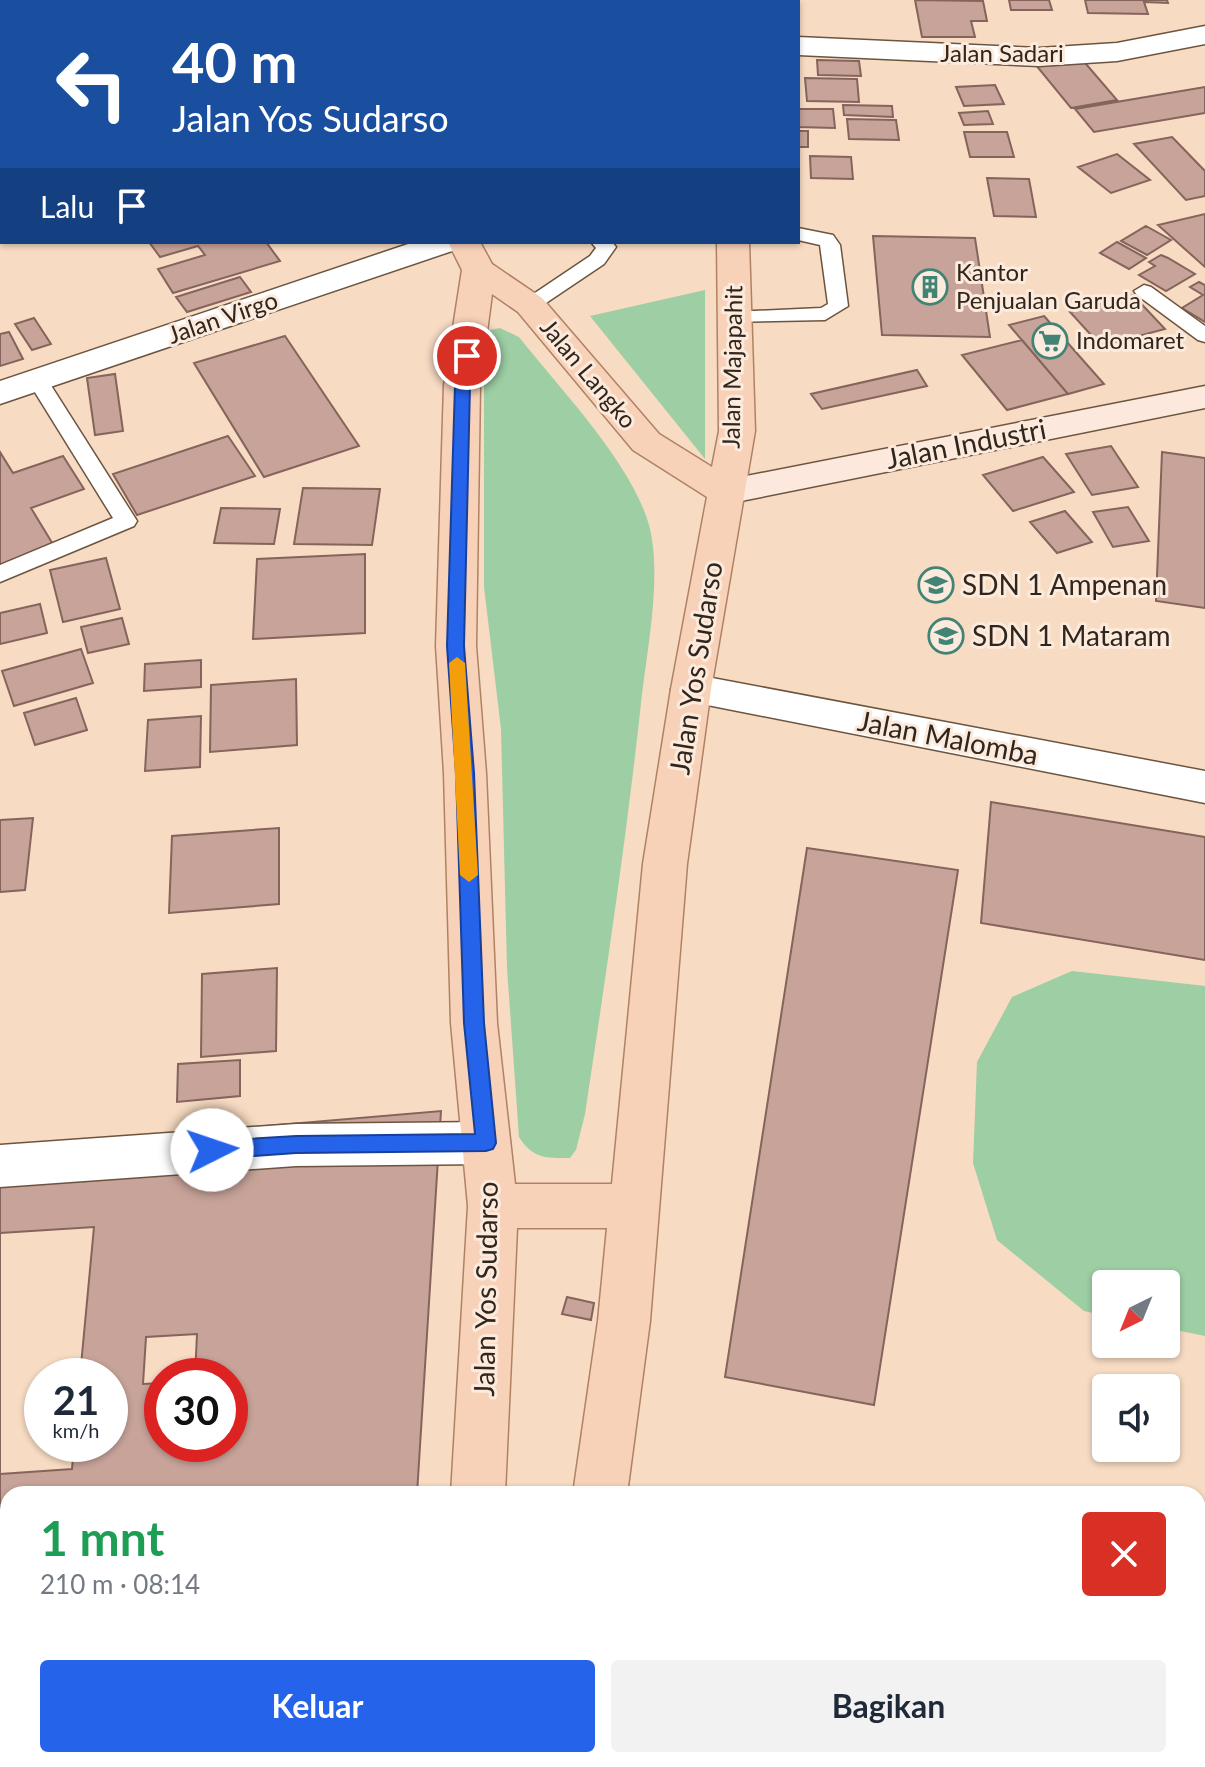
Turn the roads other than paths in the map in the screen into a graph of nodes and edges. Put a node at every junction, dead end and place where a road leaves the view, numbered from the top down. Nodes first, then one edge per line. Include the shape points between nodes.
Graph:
1 (1205, 35) edge
2 (800, 46) edge
3 (800, 234) edge
4 (440, 244) edge
5 (603, 244) edge
6 (733, 244) edge
7 (471, 256) edge
8 (1144, 291) dead end
9 (530, 305) junction
10 (734, 318) junction
11 (1205, 336) edge
12 (38, 381) junction
13 (0, 393) edge
14 (1205, 397) edge
15 (726, 492) junction
16 (0, 574) edge
17 (691, 689) junction
18 (1205, 787) edge
19 (486, 1143) junction
20 (0, 1166) edge
21 (493, 1206) junction
22 (635, 1206) junction
23 (478, 1486) edge
24 (601, 1486) edge

1 - 2 street, Jalan Sadari via 1117,52 1039,57
3 - 10 lane via 826,239 830,245 838,306 825,314
4 - 12 street, Jalan Virgo
5 - 9 lane via 597,260
6 - 10 main road, Jalan Majapahit
7 - 9 main road, Jalan Langko
7 - 19 main road, Jalan Yos Sudarso via 462,385 456,646 474,1023
8 - 11 lane
9 - 15 main road, Jalan Langko via 646,442
10 - 15 main road, Jalan Majapahit via 737,431
12 - 13 street, Jalan Virgo
12 - 16 lane via 126,516 123,525
14 - 15 street, Jalan Industri
15 - 17 main road, Jalan Yos Sudarso
17 - 18 street, Jalan Malomba
17 - 22 main road, Jalan Yos Sudarso via 665,864
19 - 20 street via 297,1141 130,1165
19 - 21 main road, Jalan Yos Sudarso
21 - 22 main road
21 - 23 main road, Jalan Yos Sudarso
22 - 24 main road, Jalan Yos Sudarso

